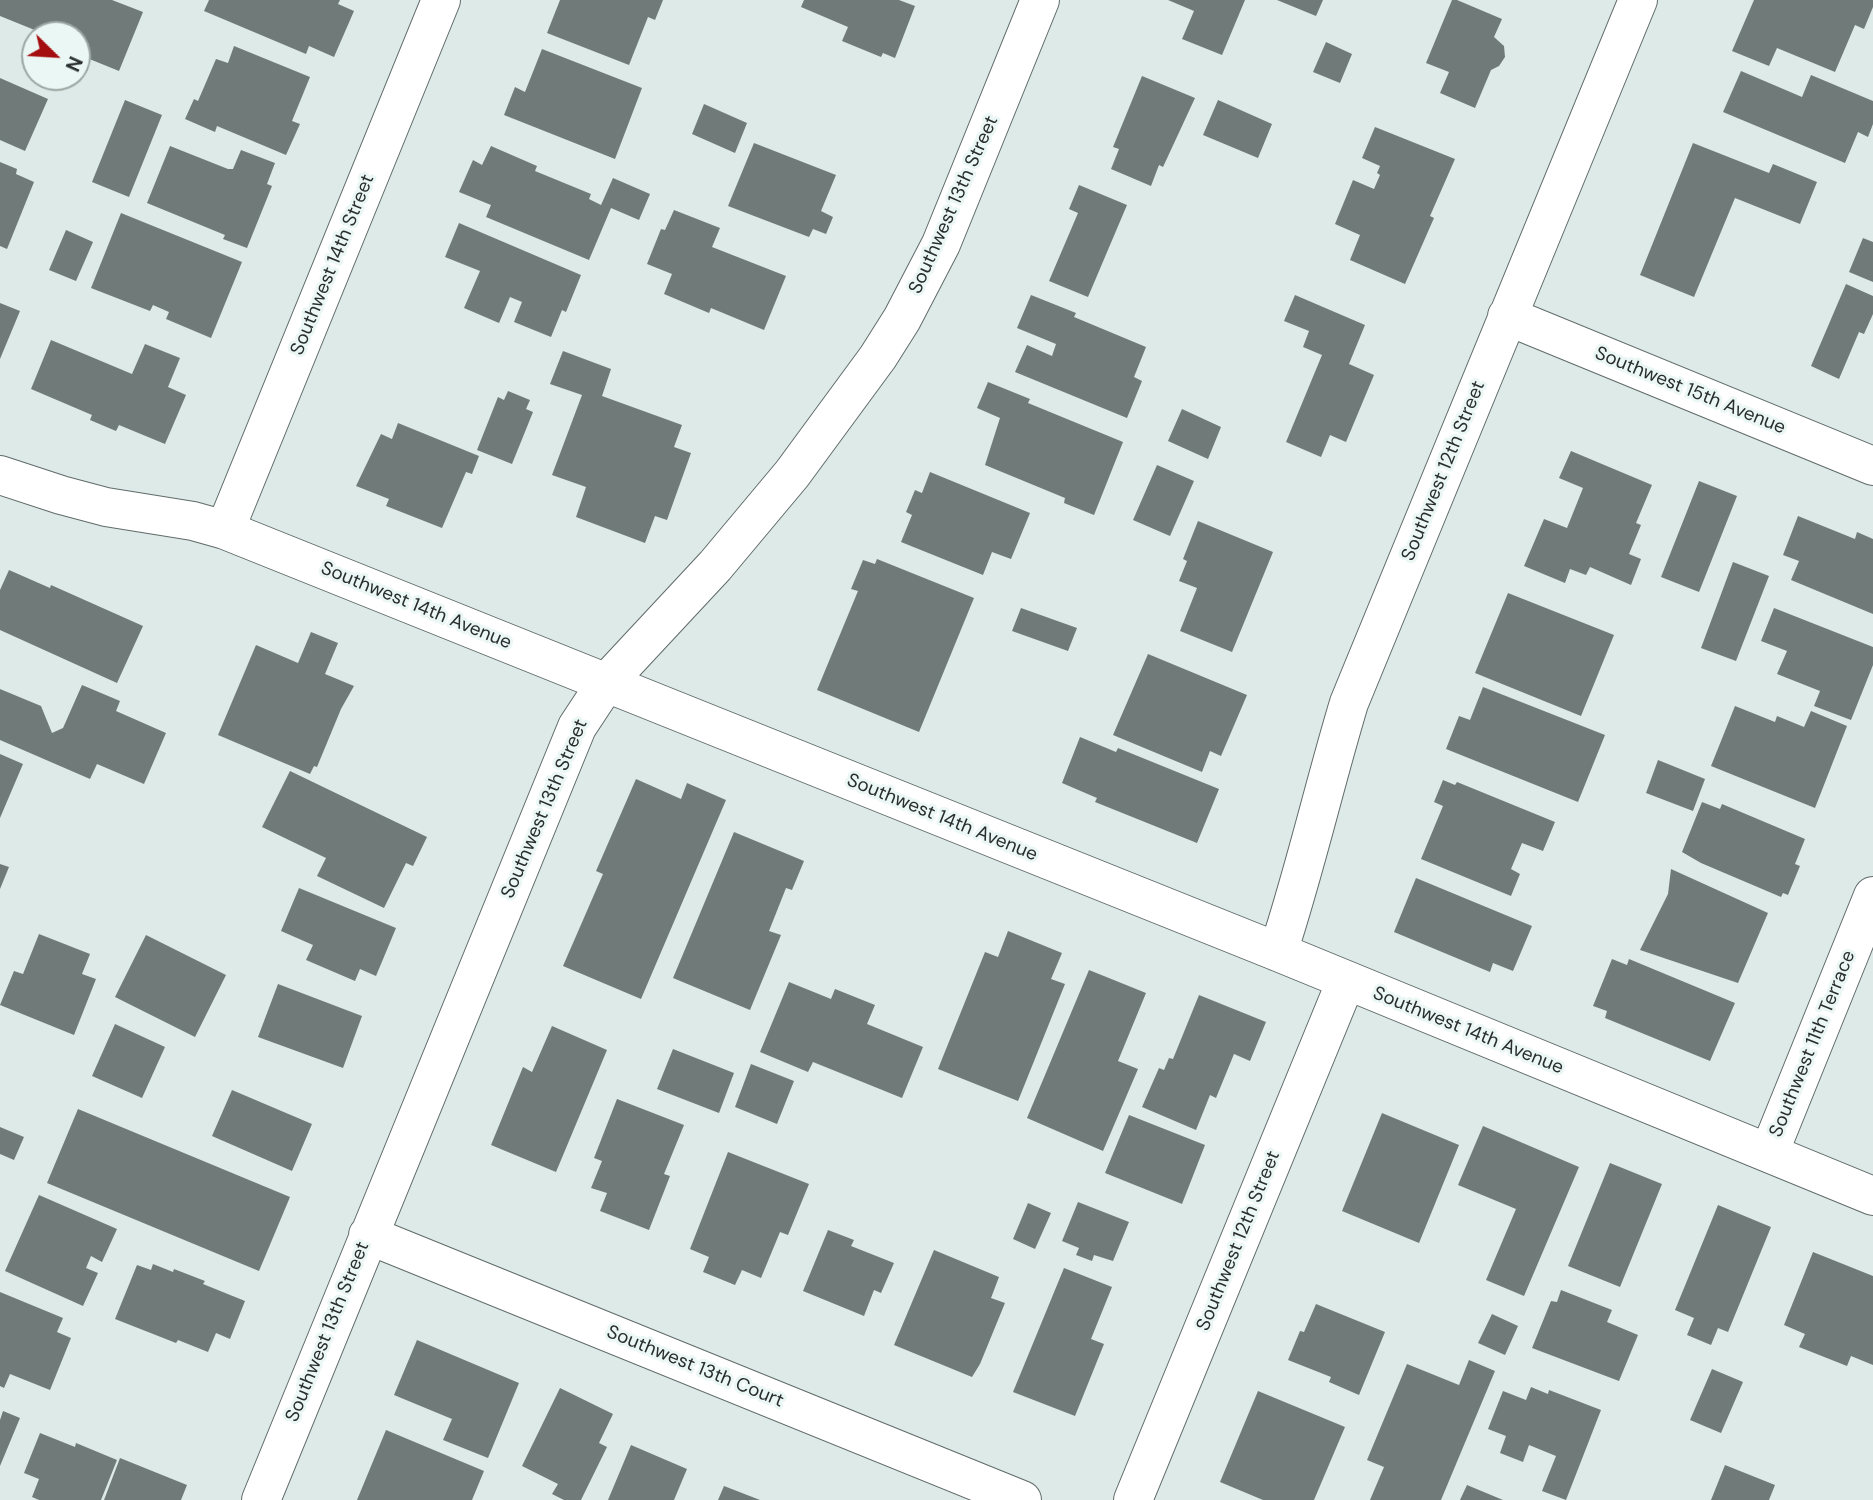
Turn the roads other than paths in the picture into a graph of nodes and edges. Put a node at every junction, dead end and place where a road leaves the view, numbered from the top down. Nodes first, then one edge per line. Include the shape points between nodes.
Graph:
1 (441, 0) edge
2 (1040, 0) edge
3 (1638, 0) edge
4 (1507, 316) junction
5 (1873, 466) edge
6 (0, 475) edge
7 (225, 530) junction
8 (606, 683) junction
9 (1873, 896) edge
10 (1278, 952) junction
11 (1346, 981) junction
12 (1769, 1153) junction
13 (1873, 1196) edge
14 (368, 1235) junction
15 (261, 1500) edge
16 (1022, 1500) edge
17 (1133, 1500) edge

1 - 7 street, Southwest 14th Street
2 - 8 street, Southwest 13th Street via 950,222 884,348 752,524
3 - 4 street, Southwest 12th Street
4 - 5 street, Southwest 15th Avenue
4 - 10 street, Southwest 12th Street via 1349,703
6 - 7 street, Southwest 14th Avenue via 106,507 193,520
7 - 8 street, Southwest 14th Avenue
8 - 10 street, Southwest 14th Avenue
8 - 14 street, Southwest 13th Street via 577,727
9 - 12 street, Southwest 11th Terrace
10 - 11 street, Southwest 14th Avenue
11 - 12 street, Southwest 14th Avenue
11 - 17 street, Southwest 12th Street
12 - 13 street, Southwest 14th Avenue
14 - 15 street, Southwest 13th Street
14 - 16 street, Southwest 13th Court

